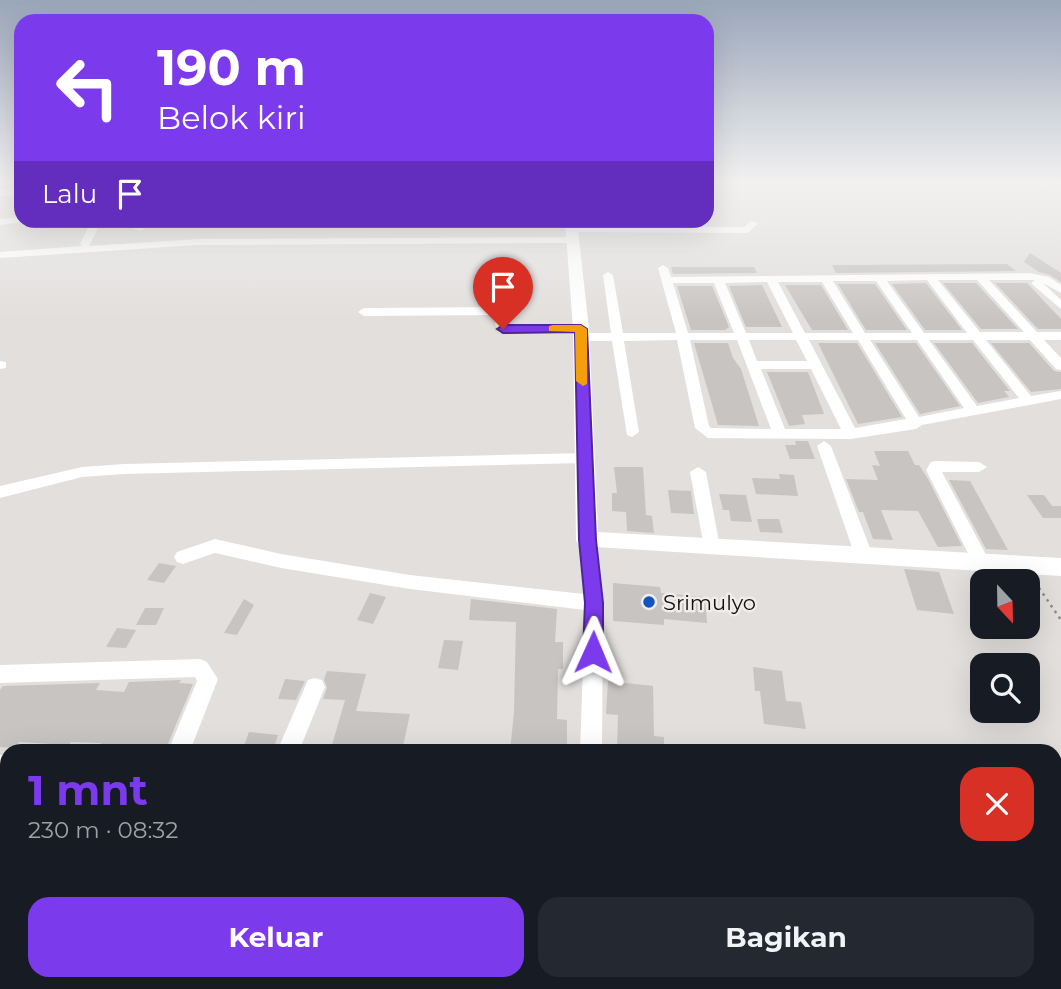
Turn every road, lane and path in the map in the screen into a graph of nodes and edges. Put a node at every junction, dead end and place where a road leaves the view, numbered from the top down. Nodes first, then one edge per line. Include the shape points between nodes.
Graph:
1 (93, 228) edge
2 (749, 228) edge
3 (574, 232) edge
4 (85, 243) dead end
5 (0, 255) edge
6 (608, 275) dead end
7 (1030, 276) junction
8 (930, 277) junction
9 (980, 277) junction
10 (825, 278) junction
11 (879, 278) junction
12 (718, 279) junction
13 (771, 279) junction
14 (1061, 290) edge
15 (1061, 306) edge
16 (364, 312) dead end
17 (583, 334) junction
18 (1033, 336) junction
19 (1061, 336) edge
20 (862, 337) junction
21 (921, 337) junction
22 (977, 337) junction
23 (610, 338) junction
24 (683, 338) junction
25 (742, 338) junction
26 (802, 338) junction
27 (752, 365) junction
28 (816, 365) junction
29 (1061, 366) edge
30 (1061, 395) edge
31 (1027, 400) junction
32 (974, 412) junction
33 (916, 424) junction
34 (632, 432) dead end
35 (780, 433) junction
36 (852, 435) junction
37 (824, 446) dead end
38 (586, 458) junction
39 (979, 467) dead end
40 (698, 472) dead end
41 (0, 492) edge
42 (597, 541) junction
43 (712, 547) junction
44 (864, 556) junction
45 (183, 557) dead end
46 (982, 564) junction
47 (1024, 566) junction
48 (1061, 567) edge
49 (594, 603) junction
50 (1061, 620) edge
51 (0, 674) edge
52 (315, 687) dead end
53 (182, 744) edge
54 (291, 744) edge
55 (591, 744) edge

1 - 4 street
2 - 3 street
3 - 5 street via 198,242
3 - 17 street
6 - 23 street
7 - 9 street
7 - 14 street
7 - 15 street
8 - 9 street
8 - 11 street
8 - 22 street
9 - 18 street
10 - 11 street
10 - 13 street
10 - 20 street
11 - 21 street
12 - 13 street
12 - 24 street via 665,274
12 - 25 street
13 - 26 street
16 - 17 street via 502,311 503,329
17 - 23 street
17 - 38 street
18 - 19 street
18 - 22 street
18 - 29 street
20 - 21 street
20 - 26 street
20 - 33 street
21 - 22 street
21 - 32 street
22 - 31 street
23 - 24 street
23 - 34 street
24 - 25 street
24 - 35 street via 705,431
25 - 26 street
25 - 27 street
26 - 28 street
27 - 28 street
27 - 35 street
28 - 36 street
30 - 31 street
31 - 32 street
32 - 33 street
33 - 36 street
35 - 36 street
37 - 44 street
38 - 41 street via 124,469 82,472
38 - 42 street
39 - 46 street via 936,466 934,470
40 - 43 street
42 - 43 street
42 - 49 street
43 - 44 street
44 - 46 street
45 - 49 street via 215,546 397,580
46 - 47 street
47 - 48 street
47 - 50 path
49 - 55 street
51 - 53 street via 200,668 208,679
52 - 54 street

